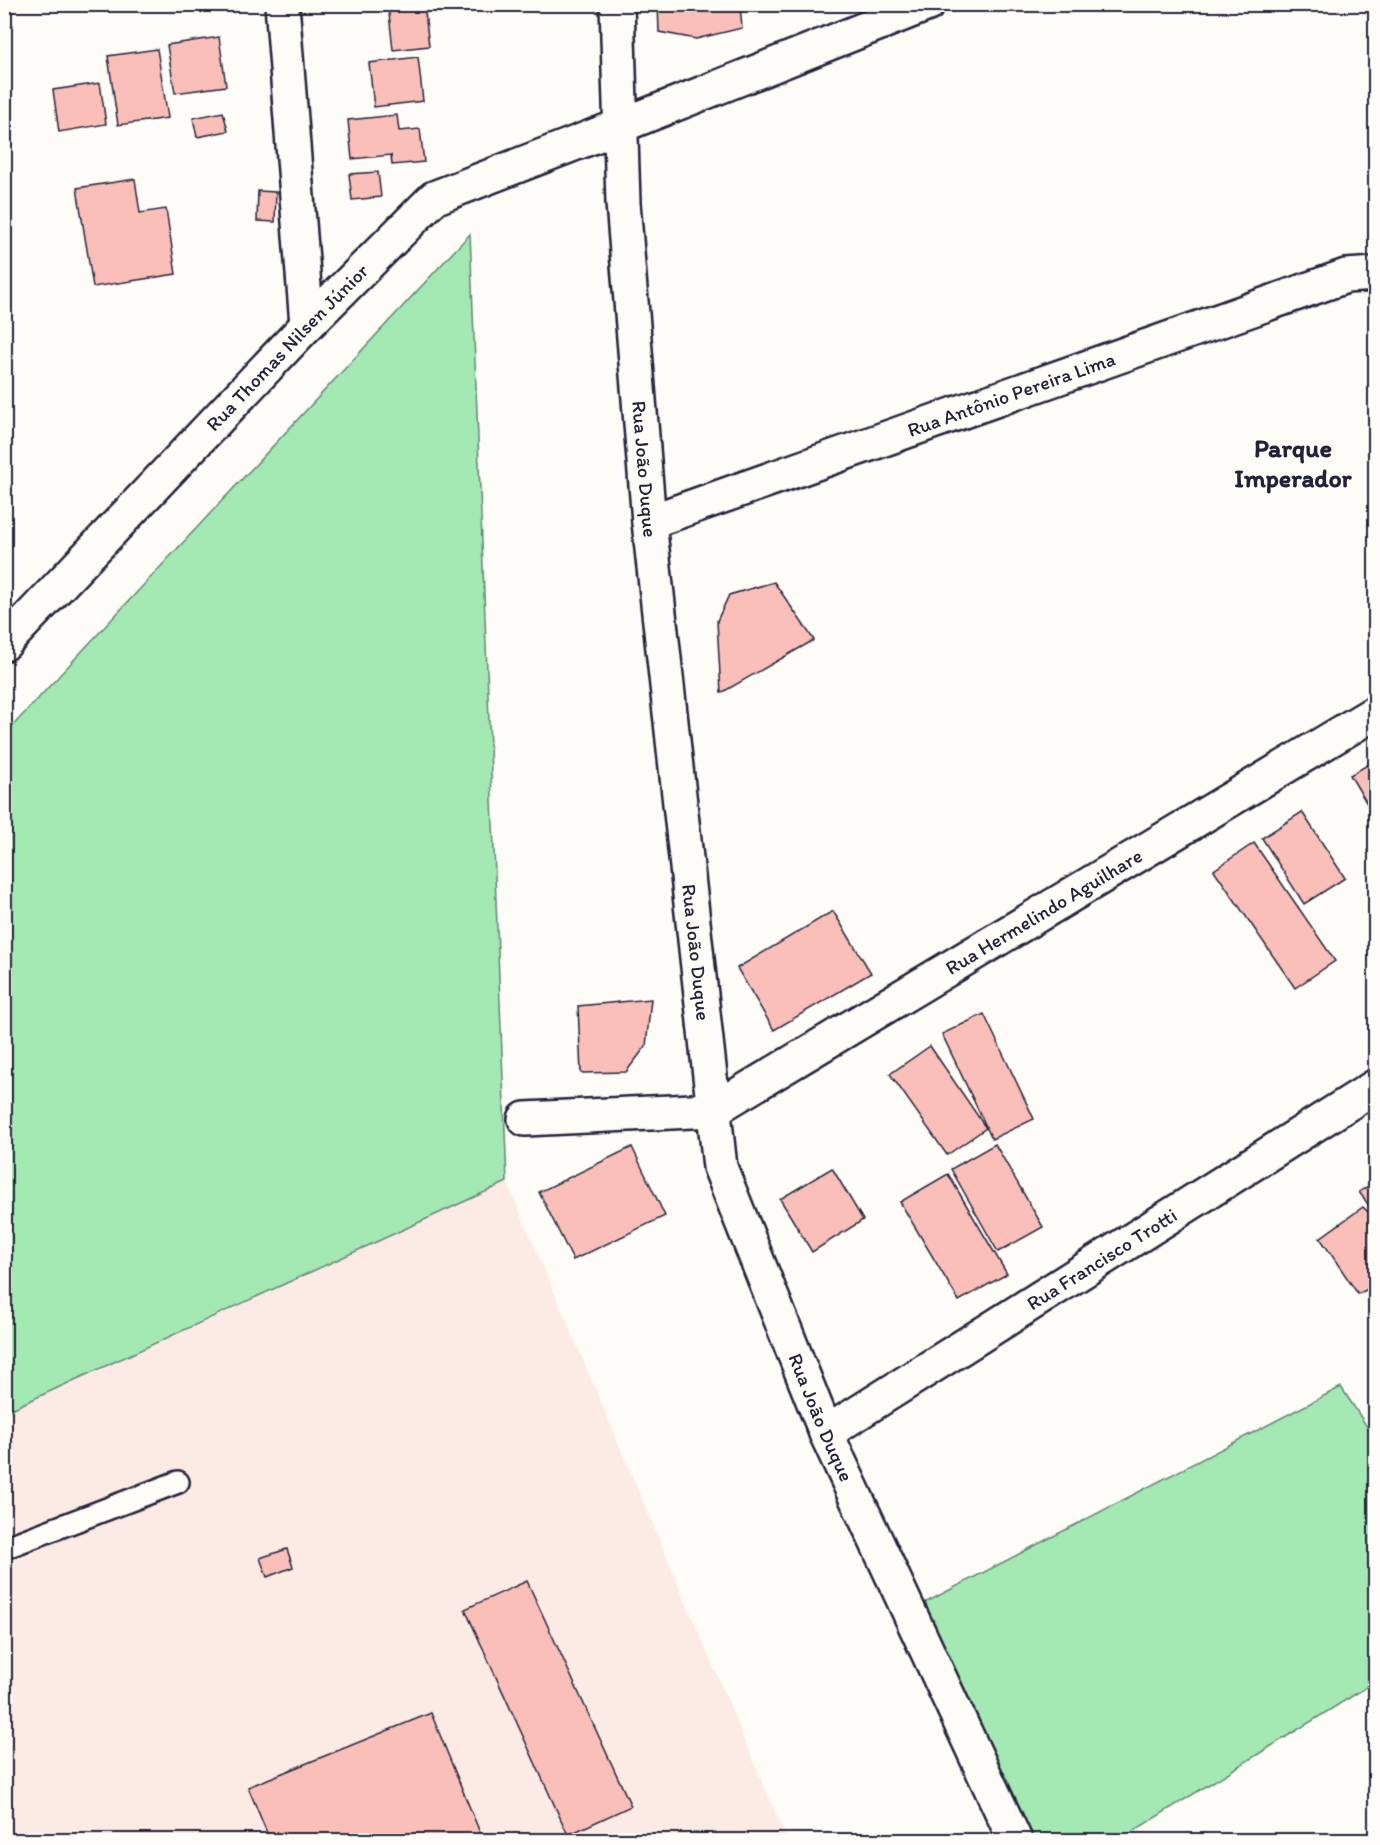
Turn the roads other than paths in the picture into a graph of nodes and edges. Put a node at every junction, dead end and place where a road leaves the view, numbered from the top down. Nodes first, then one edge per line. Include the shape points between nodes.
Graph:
1 (282, 4) edge
2 (617, 4) edge
3 (928, 4) edge
4 (620, 126) junction
5 (1376, 274) edge
6 (306, 325) junction
7 (649, 522) junction
8 (4, 644) edge
9 (1376, 712) edge
10 (1376, 1086) edge
11 (712, 1110) junction
12 (525, 1119) dead end
13 (826, 1432) junction
14 (178, 1482) dead end
15 (4, 1548) edge
16 (1015, 1840) edge

1 - 6 street
2 - 4 street, Rua João Duque
3 - 4 street, Rua Thomas Nilsen Júnior
4 - 6 street, Rua Thomas Nilsen Júnior via 434,198
4 - 7 street, Rua João Duque
5 - 7 street, Rua Antônio Pereira Lima via 1346,276
6 - 8 street, Rua Thomas Nilsen Júnior
7 - 11 street, Rua João Duque
9 - 11 street, Rua Hermelindo Aguilhare
10 - 13 street, Rua Francisco Trotti
11 - 12 street
11 - 13 street, Rua João Duque via 720,1167
13 - 16 street, Rua João Duque
14 - 15 lane

